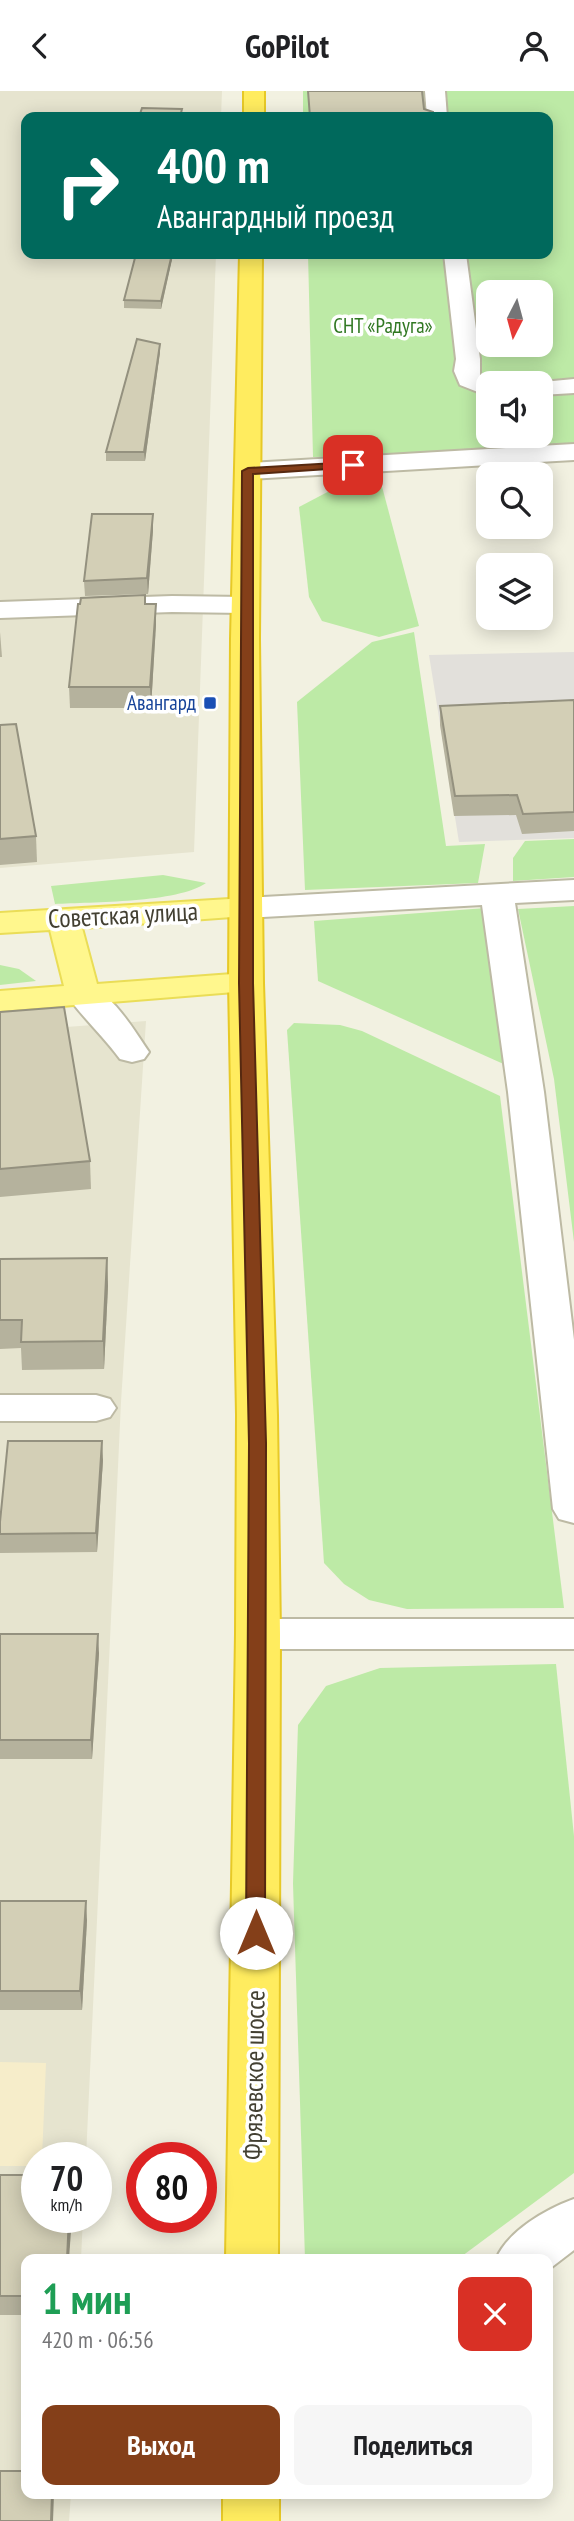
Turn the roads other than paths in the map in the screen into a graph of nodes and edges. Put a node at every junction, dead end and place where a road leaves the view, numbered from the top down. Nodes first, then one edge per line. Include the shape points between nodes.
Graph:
1 (254, 91) edge
2 (435, 91) edge
3 (254, 112) edge
4 (437, 112) edge
5 (251, 259) edge
6 (455, 259) edge
7 (476, 383) edge
8 (574, 386) edge
9 (553, 387) edge
10 (574, 451) edge
11 (248, 471) junction
12 (245, 605) junction
13 (0, 611) edge
14 (574, 890) edge
15 (497, 894) junction
16 (246, 908) junction
17 (63, 918) junction
18 (0, 923) edge
19 (246, 983) junction
20 (83, 994) junction
21 (0, 1001) edge
22 (132, 1052) dead end
23 (0, 1408) edge
24 (96, 1408) dead end
25 (574, 1509) edge
26 (574, 1634) edge
27 (258, 1635) junction
28 (574, 2221) edge
29 (252, 2254) edge
30 (529, 2254) edge
31 (251, 2499) edge
32 (251, 2521) edge

1 - 3 highway
2 - 4 street
5 - 11 highway, Фрязевское шоссе
6 - 7 street via 466,371
8 - 9 street
10 - 11 street
11 - 12 highway, Фрязевское шоссе
12 - 13 street
12 - 16 highway, Фрязевское шоссе
14 - 15 street
15 - 16 street
15 - 25 street via 526,1092
16 - 17 main road, Советская улица
16 - 19 highway, Фрязевское шоссе
17 - 18 main road, Советская улица
17 - 20 main road
19 - 20 main road
19 - 27 highway, Фрязевское шоссе
20 - 21 main road
20 - 22 street
23 - 24 street
26 - 27 street
27 - 29 highway, Фрязевское шоссе
28 - 30 street
31 - 32 highway

